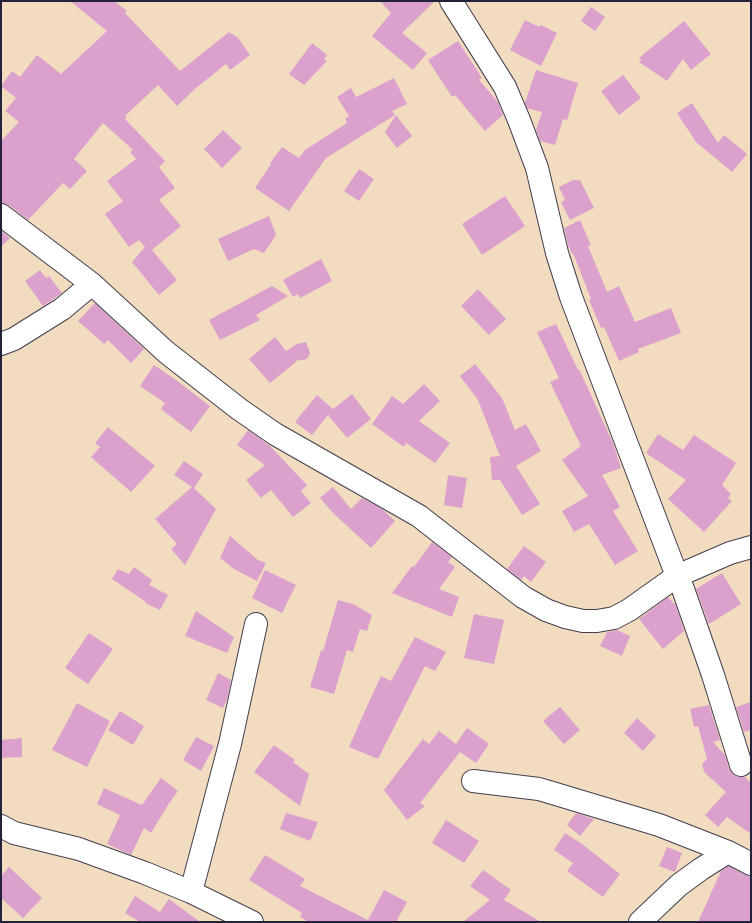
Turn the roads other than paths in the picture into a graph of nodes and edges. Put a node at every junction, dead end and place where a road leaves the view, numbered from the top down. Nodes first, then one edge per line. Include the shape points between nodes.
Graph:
1 (451, 1) edge
2 (1, 215) edge
3 (92, 284) junction
4 (1, 344) edge
5 (751, 547) edge
6 (677, 576) junction
7 (256, 624) dead end
8 (741, 765) dead end
9 (473, 781) dead end
10 (1, 826) edge
11 (728, 852) junction
12 (751, 864) edge
13 (191, 892) junction
14 (252, 922) edge
15 (640, 922) edge

1 - 6 street via 505,87 520,120 537,168 557,253 571,297
2 - 3 street
3 - 4 street via 62,309 14,339
3 - 6 street via 166,352 239,409 274,434 419,516 523,597 546,610 583,621 614,618
5 - 6 street via 730,553
6 - 8 street via 713,675
7 - 13 street via 230,744
9 - 11 street via 539,789 659,826
10 - 13 street via 14,833 79,849
11 - 12 street
11 - 15 street via 679,885
13 - 14 street

